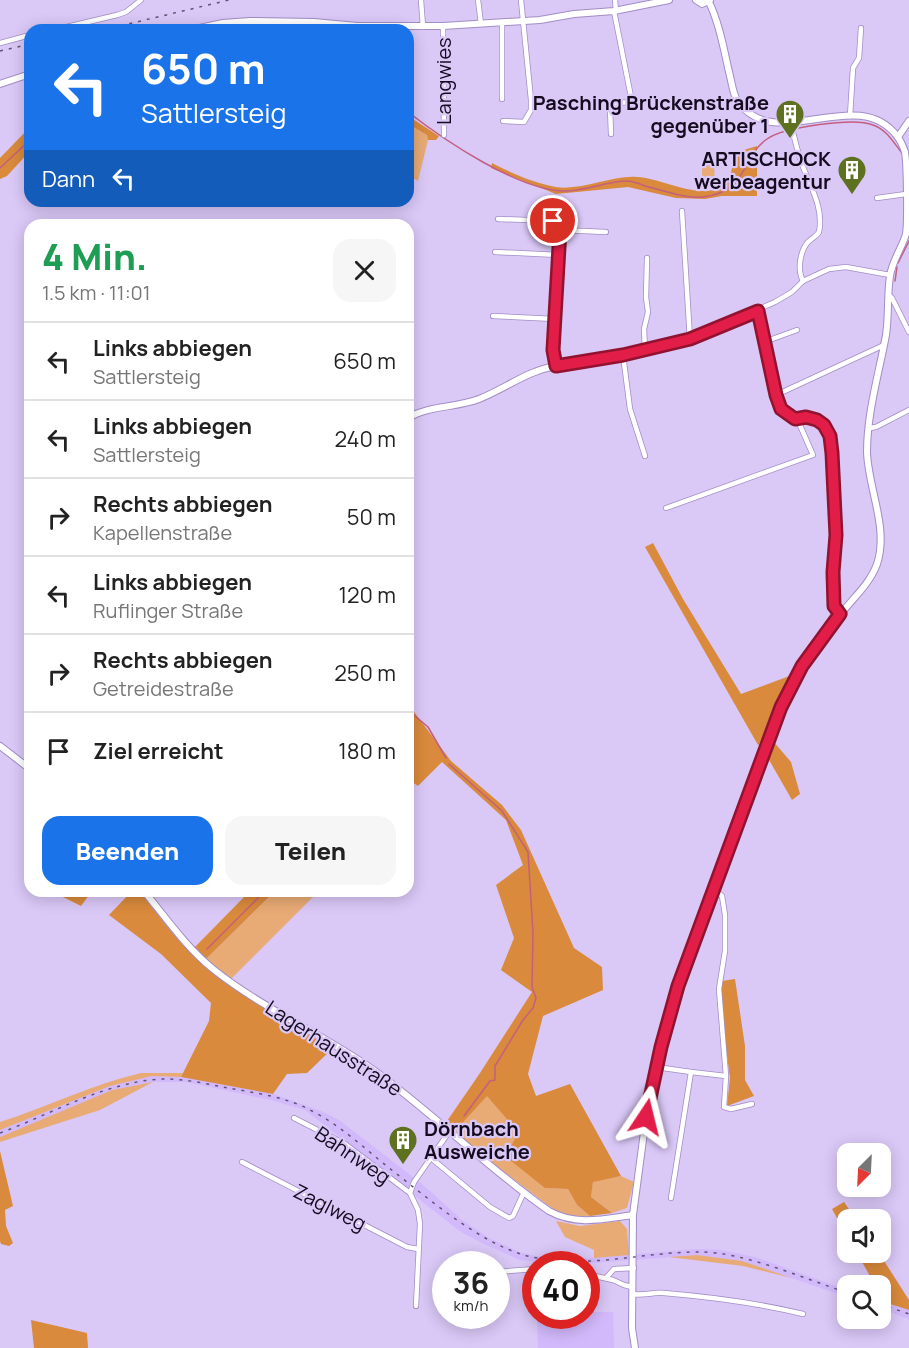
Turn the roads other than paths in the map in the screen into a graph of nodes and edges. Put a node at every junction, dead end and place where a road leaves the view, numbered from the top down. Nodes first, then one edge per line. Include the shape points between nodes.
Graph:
1 (141, 0) edge
2 (421, 0) edge
3 (478, 0) edge
4 (521, 0) edge
5 (615, 0) edge
6 (669, 0) edge
7 (696, 0) edge
8 (710, 1) edge
9 (615, 11) junction
10 (524, 21) junction
11 (502, 23) junction
12 (80, 24) edge
13 (218, 24) edge
14 (311, 24) edge
15 (481, 24) junction
16 (443, 26) junction
17 (414, 27) edge
18 (423, 27) junction
19 (861, 28) dead end
20 (24, 37) edge
21 (0, 43) edge
22 (24, 76) edge
23 (0, 84) edge
24 (502, 99) dead end
25 (850, 116) junction
26 (503, 121) dead end
27 (909, 121) edge
28 (792, 128) junction
29 (611, 134) dead end
30 (444, 135) dead end
31 (898, 137) junction
32 (907, 159) edge
33 (906, 194) junction
34 (877, 198) dead end
35 (682, 211) dead end
36 (498, 219) dead end
37 (908, 222) edge
38 (560, 230) junction
39 (606, 232) dead end
40 (495, 252) dead end
41 (559, 255) junction
42 (647, 258) dead end
43 (890, 275) junction
44 (803, 280) junction
45 (889, 295) junction
46 (758, 311) junction
47 (492, 316) dead end
48 (555, 320) junction
49 (797, 330) dead end
50 (909, 332) edge
51 (690, 339) junction
52 (764, 342) junction
53 (884, 345) junction
54 (645, 350) junction
55 (623, 355) junction
56 (556, 366) junction
57 (776, 395) junction
58 (909, 410) edge
59 (414, 415) edge
60 (795, 419) junction
61 (870, 428) junction
62 (645, 456) dead end
63 (666, 508) dead end
64 (840, 614) junction
65 (0, 746) edge
66 (24, 764) edge
67 (714, 889) junction
68 (149, 897) edge
69 (656, 1068) junction
70 (691, 1072) junction
71 (726, 1077) junction
72 (752, 1104) dead end
73 (294, 1118) dead end
74 (449, 1132) junction
75 (431, 1158) junction
76 (242, 1162) dead end
77 (524, 1192) junction
78 (410, 1193) junction
79 (671, 1198) dead end
80 (633, 1215) junction
81 (418, 1249) junction
82 (634, 1268) junction
83 (600, 1277) edge
84 (606, 1278) junction
85 (632, 1291) junction
86 (416, 1306) dead end
87 (803, 1314) dead end
88 (635, 1348) edge

1 - 12 street via 122,14
2 - 18 street
3 - 15 street
4 - 10 street
5 - 9 street
6 - 9 street
7 - 8 street via 702,4
8 - 28 street via 736,100 758,118
9 - 10 street
9 - 29 street via 632,102 613,104 610,108
10 - 11 street
10 - 26 street via 531,110 524,122
11 - 15 street
11 - 24 street
13 - 14 street
15 - 16 street
16 - 18 street
16 - 30 street, Langwies
17 - 18 street
19 - 25 street
20 - 21 street
22 - 23 street
25 - 28 street
25 - 31 street via 875,119
27 - 31 street
28 - 44 street via 820,218 819,232 807,244 801,259
31 - 32 street
32 - 33 street
33 - 34 street
33 - 37 street
35 - 51 street
36 - 38 street via 553,221
37 - 43 street
38 - 39 street
38 - 41 street
40 - 41 street
41 - 48 street
42 - 54 street
43 - 44 street via 841,267
43 - 45 street
44 - 46 street via 789,294
45 - 50 street
45 - 53 street
46 - 51 street
46 - 52 street
47 - 48 street
48 - 56 street
49 - 52 street
51 - 54 street
52 - 57 street
53 - 57 street
53 - 61 street
54 - 55 street
55 - 56 street
55 - 62 street via 630,409
56 - 59 street via 532,371 479,399
57 - 60 street via 783,412
58 - 61 street
60 - 63 street via 813,455
60 - 64 street via 817,420 831,440 836,535 834,606
61 - 64 street via 867,454 879,556 869,580
64 - 67 street via 789,689
65 - 66 street
67 - 69 street via 678,986
67 - 71 street via 722,896 725,915 725,954 719,989
68 - 74 street, Lagerhausstraße via 183,940 213,969 362,1062
69 - 70 street
69 - 80 street
70 - 71 street
70 - 79 street
71 - 72 street via 724,1107
73 - 78 street, Bahnweg via 345,1144
74 - 75 street, Bahnweg
74 - 77 street, Lagerhausstraße
75 - 77 street via 509,1218
75 - 78 street, Bahnweg
76 - 81 street, Zaglweg via 407,1247
77 - 80 street, Lagerhausstraße via 549,1211 572,1220
78 - 81 street, Bahnweg via 419,1217
80 - 82 street
81 - 86 street, Bahnweg
82 - 84 street via 614,1269
82 - 85 street
83 - 84 street
84 - 85 street
85 - 87 street via 718,1299
85 - 88 street

